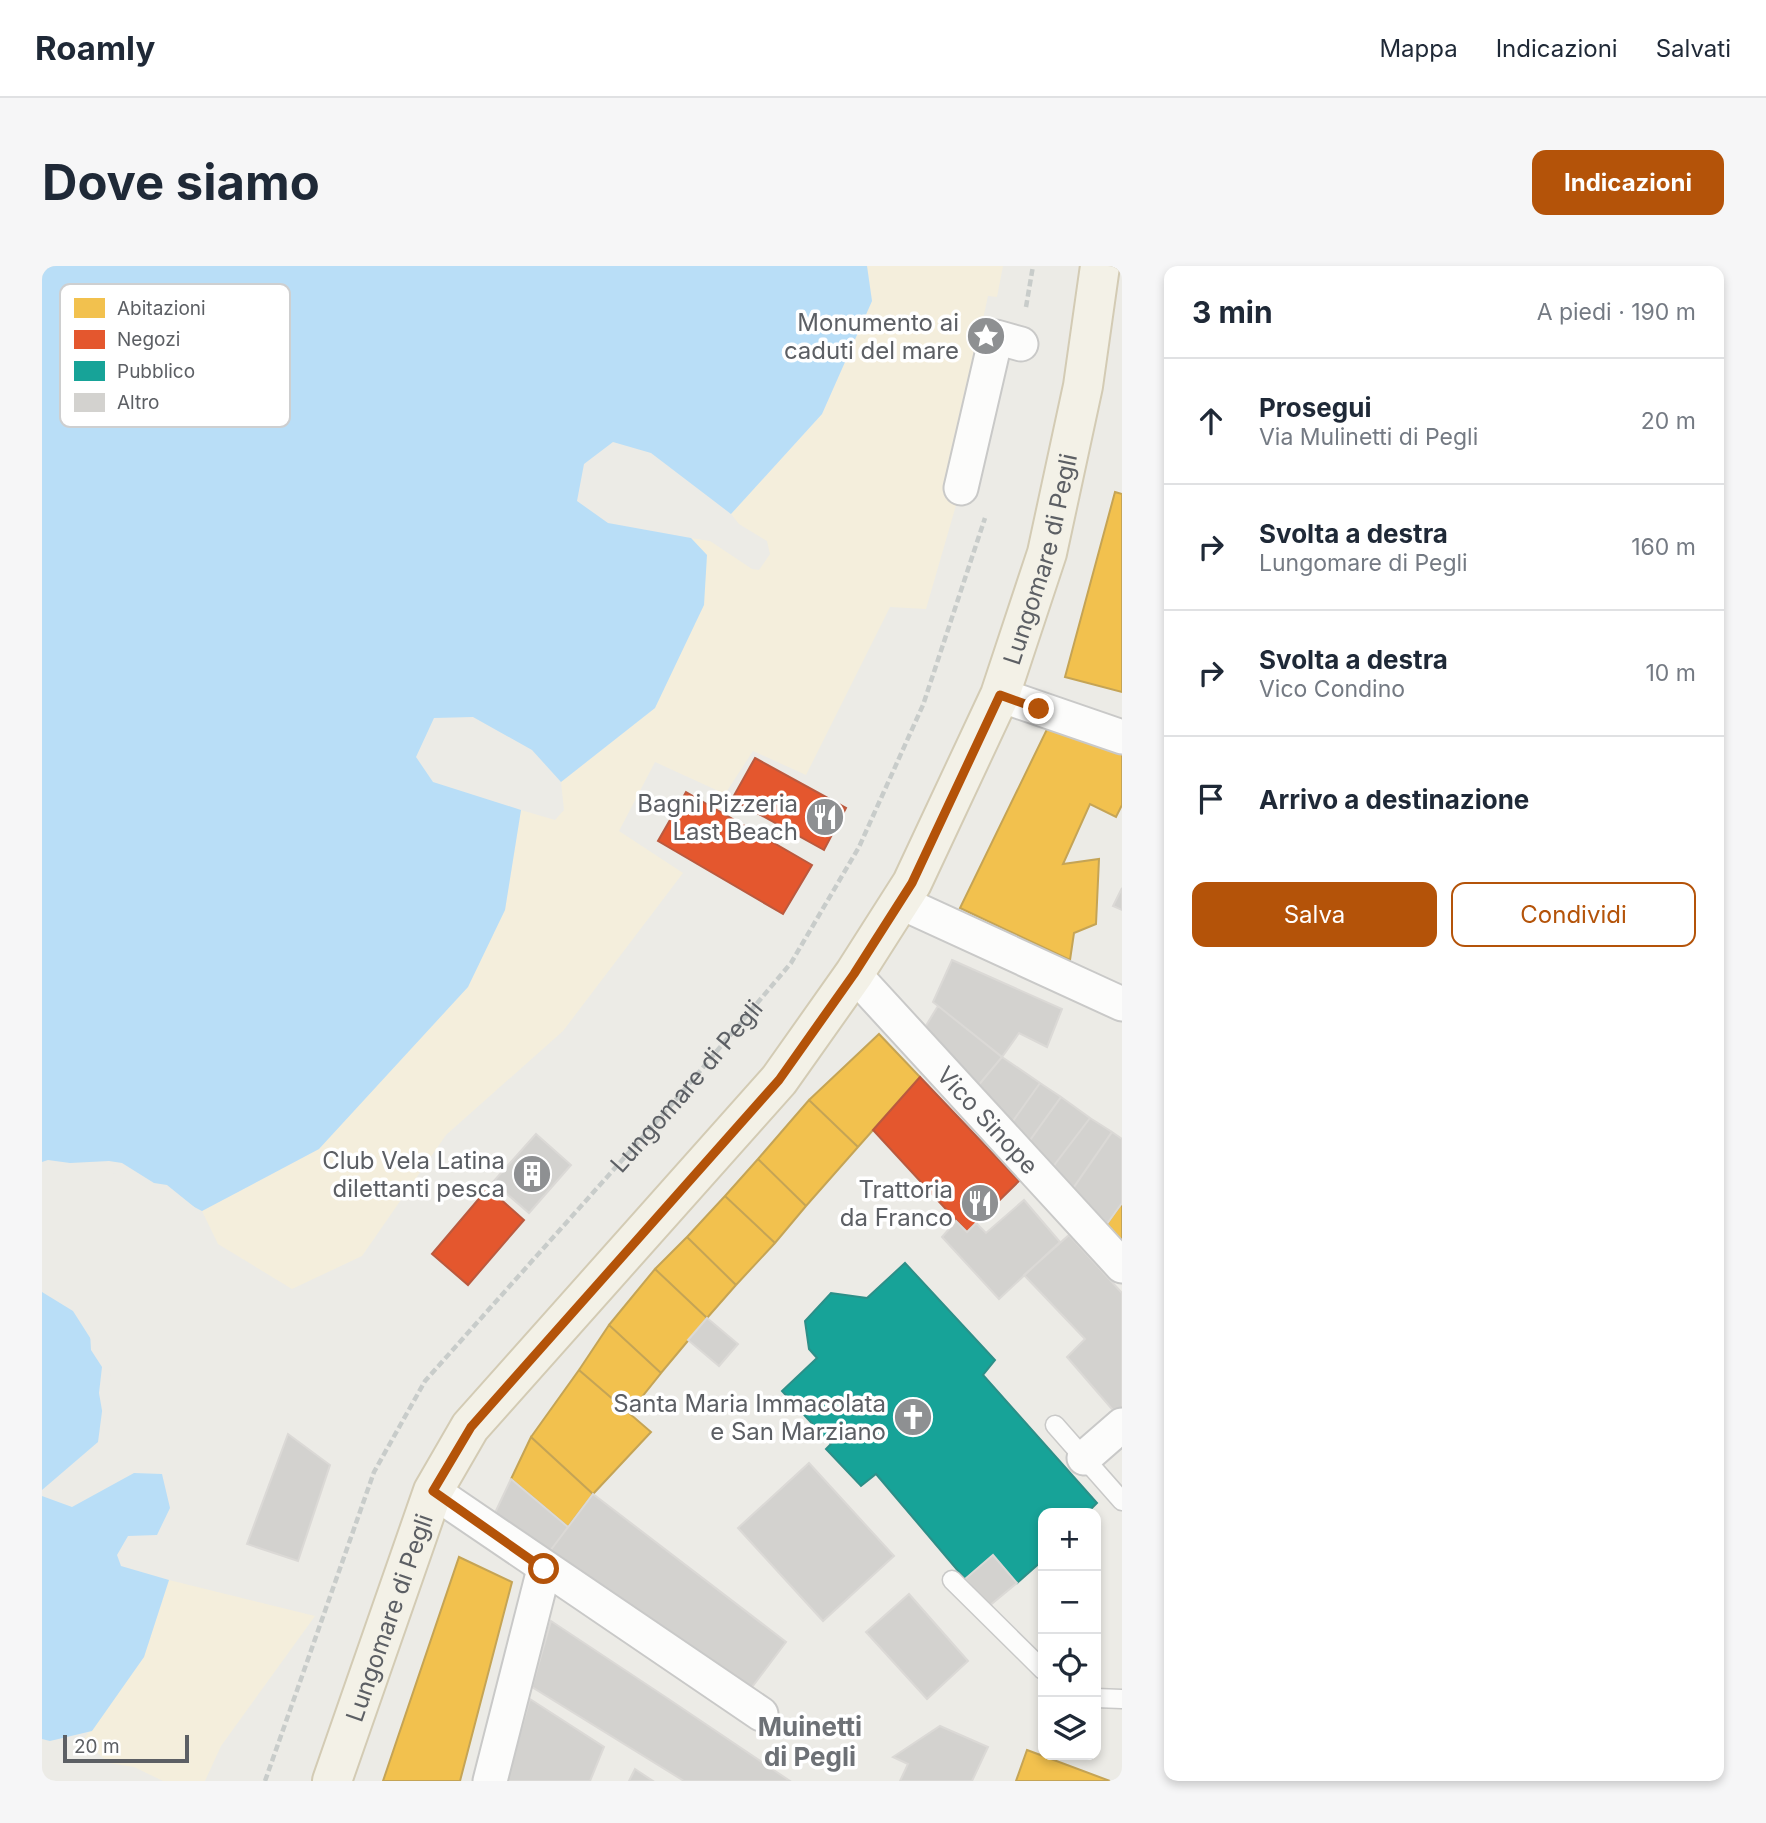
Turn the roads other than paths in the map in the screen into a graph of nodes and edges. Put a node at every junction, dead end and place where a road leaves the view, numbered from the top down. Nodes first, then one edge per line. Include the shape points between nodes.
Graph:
1 (1100, 266) edge
2 (1021, 344) road end
3 (961, 488) dead end
4 (1000, 695) junction
5 (1122, 737) edge
6 (900, 902) junction
7 (854, 974) junction
8 (1122, 1004) edge
9 (1122, 1266) edge
10 (1055, 1425) dead end
11 (1122, 1425) edge
12 (1084, 1458) junction
13 (433, 1491) junction
14 (1122, 1501) edge
15 (544, 1569) junction
16 (952, 1580) dead end
17 (1038, 1665) edge
18 (1101, 1698) edge
19 (1122, 1699) edge
20 (761, 1714) dead end
21 (332, 1781) edge
22 (490, 1781) edge

1 - 4 main road, Lungomare di Pegli via 1083,386 1047,553
2 - 3 street via 996,337
4 - 5 street
4 - 6 main road, Lungomare di Pegli
6 - 7 main road, Lungomare di Pegli
6 - 8 street
7 - 9 street, Vico Sinope
7 - 13 main road, Lungomare di Pegli via 779,1080 471,1427
10 - 12 lane
11 - 12 street
12 - 14 lane
13 - 15 street
13 - 21 main road, Lungomare di Pegli
15 - 20 street
15 - 22 street
16 - 17 lane
18 - 19 lane

